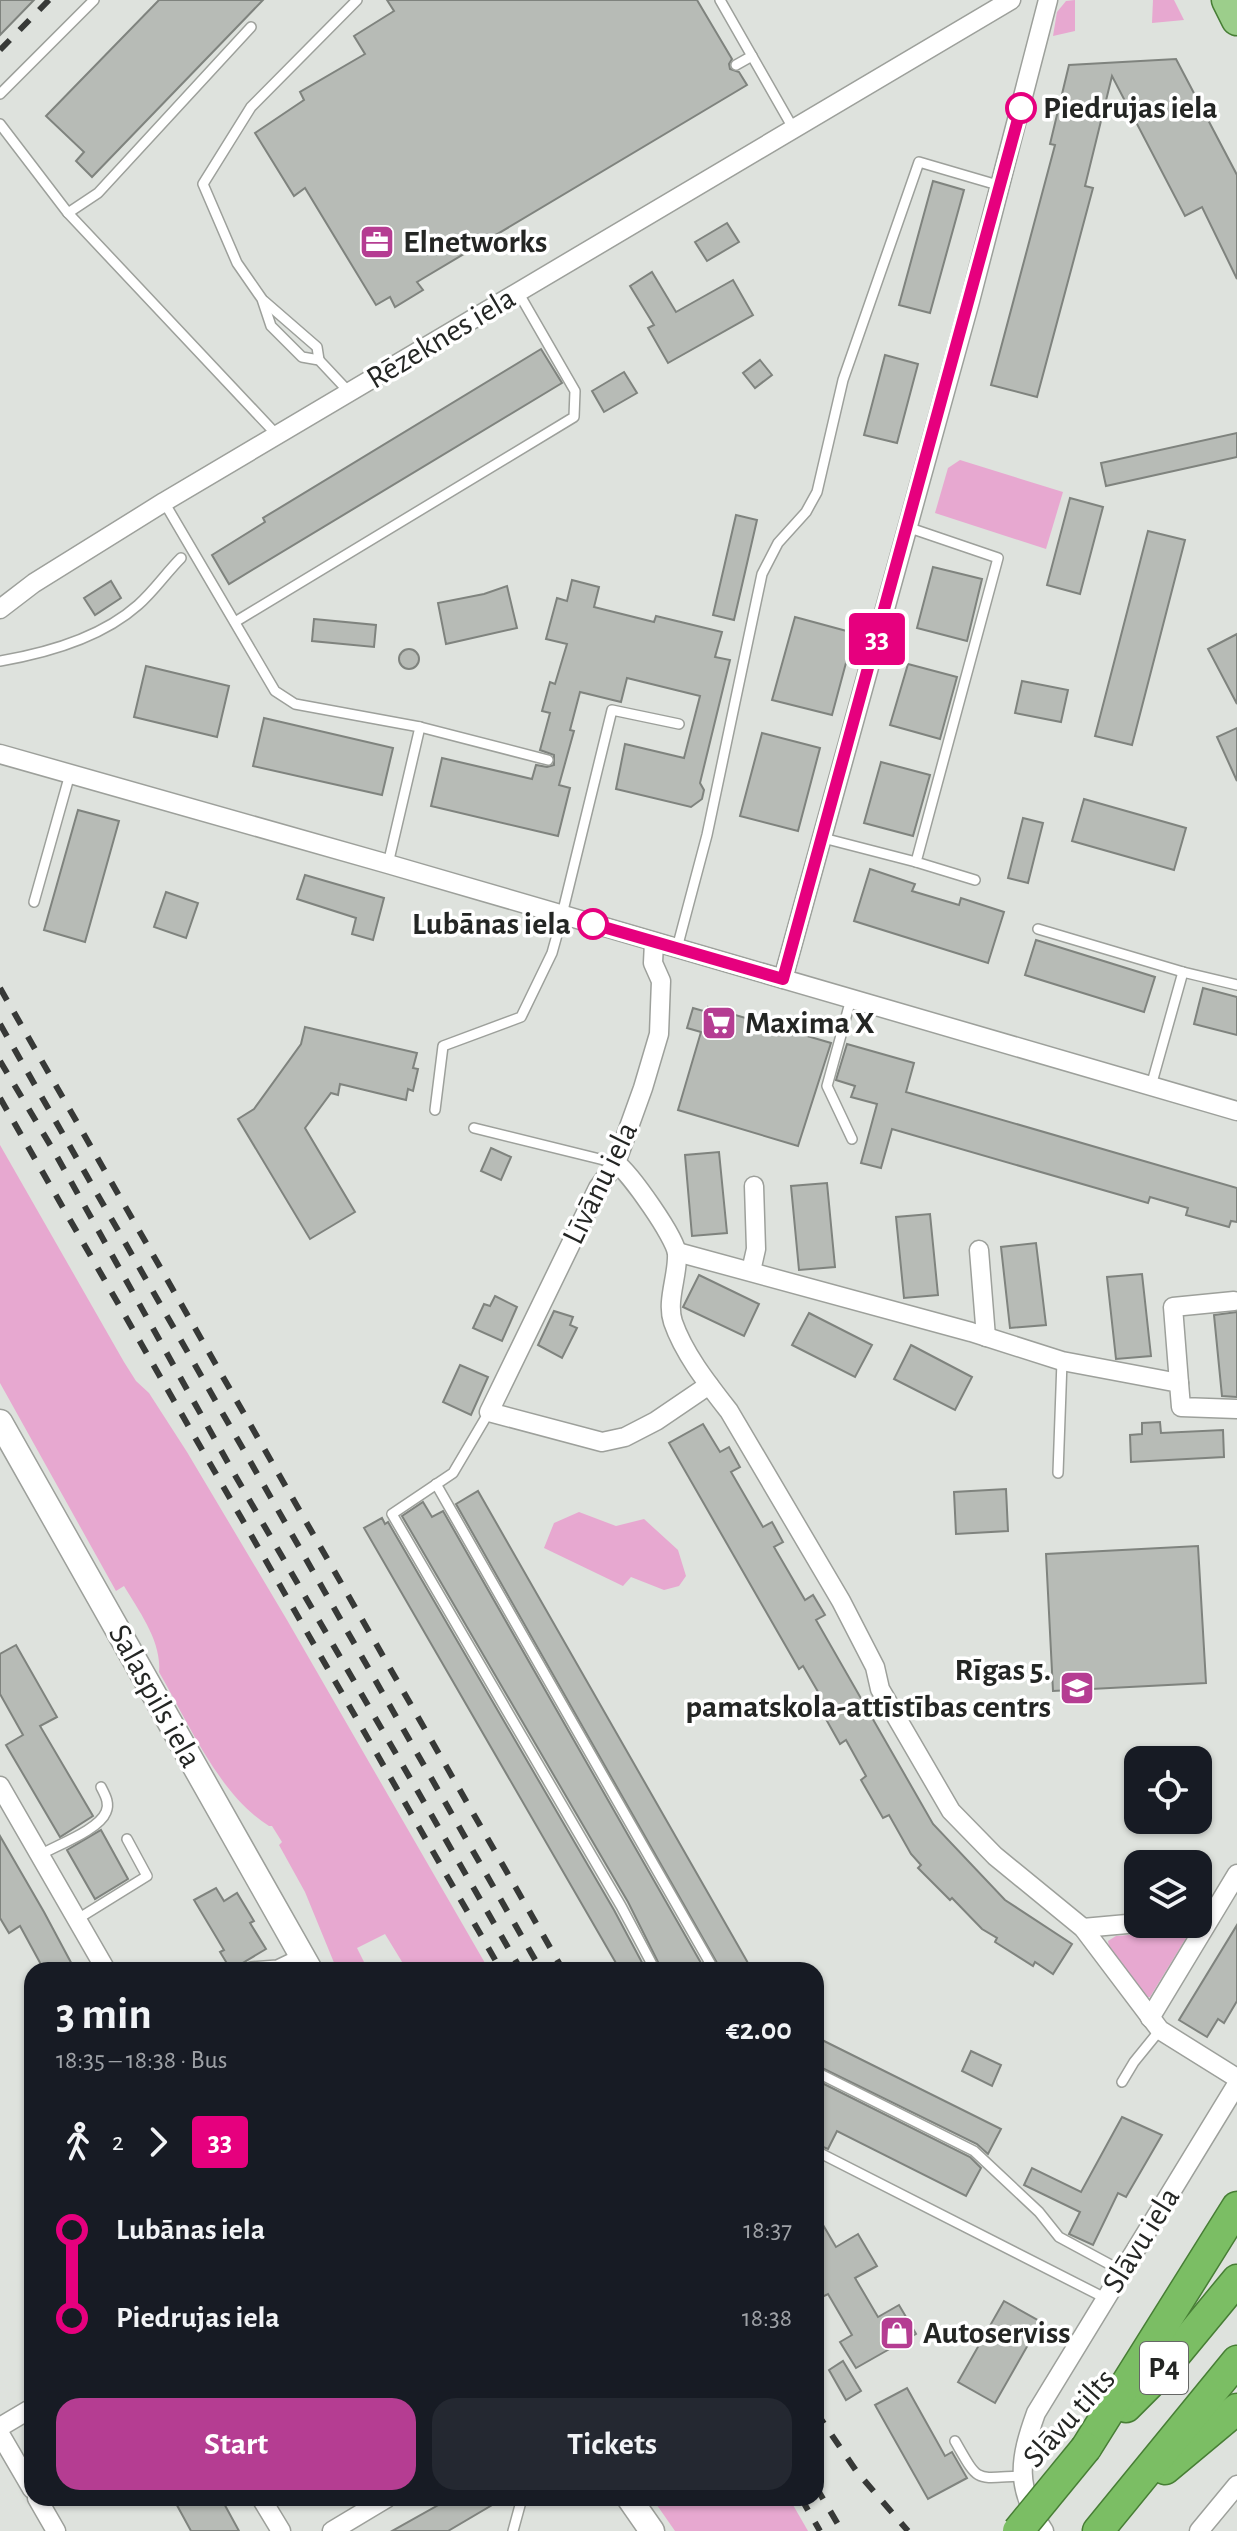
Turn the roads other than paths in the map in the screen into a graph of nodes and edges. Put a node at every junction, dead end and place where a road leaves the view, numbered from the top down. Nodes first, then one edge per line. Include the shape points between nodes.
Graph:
1 (94, 0) edge
2 (357, 0) edge
3 (720, 0) edge
4 (1048, 0) edge
5 (1227, 0) edge
6 (1006, 1) edge
7 (1237, 20) edge
8 (251, 27) dead end
9 (752, 56) junction
10 (736, 65) dead end
11 (0, 94) edge
12 (0, 124) edge
13 (793, 128) junction
14 (1001, 186) junction
15 (68, 213) junction
16 (518, 292) junction
17 (262, 299) junction
18 (319, 360) junction
19 (349, 393) junction
20 (277, 435) junction
21 (164, 502) junction
22 (907, 527) junction
23 (181, 558) dead end
24 (0, 609) edge
25 (235, 622) junction
26 (0, 661) edge
27 (679, 724) dead end
28 (420, 727) junction
29 (0, 754) edge
30 (548, 760) dead end
31 (70, 774) junction
32 (823, 838) junction
33 (916, 862) junction
34 (388, 864) junction
35 (975, 880) dead end
36 (34, 902) dead end
37 (562, 915) junction
38 (1038, 929) dead end
39 (654, 942) junction
40 (677, 948) junction
41 (1183, 972) junction
42 (783, 979) junction
43 (1237, 985) edge
44 (851, 999) junction
45 (1151, 1086) junction
46 (435, 1110) dead end
47 (1237, 1111) edge
48 (474, 1128) dead end
49 (852, 1139) dead end
50 (616, 1163) junction
51 (754, 1186) dead end
52 (979, 1250) dead end
53 (677, 1252) junction
54 (751, 1271) junction
55 (1234, 1301) dead end
56 (986, 1337) junction
57 (1062, 1361) junction
58 (1179, 1383) junction
59 (709, 1385) junction
60 (1237, 1409) edge
61 (489, 1412) junction
62 (0, 1422) edge
63 (1058, 1473) dead end
64 (436, 1484) junction
65 (0, 1786) edge
66 (101, 1787) dead end
67 (127, 1839) dead end
68 (40, 1855) junction
69 (1237, 1874) edge
70 (1212, 1906) edge
71 (76, 1920) junction
72 (1124, 1924) edge
73 (1083, 1928) junction
74 (1194, 1938) edge
75 (101, 1962) edge
76 (305, 1962) edge
77 (651, 1962) edge
78 (709, 1962) edge
79 (1155, 2024) junction
80 (824, 2076) edge
81 (1237, 2081) edge
82 (1122, 2082) dead end
83 (824, 2155) edge
84 (1237, 2207) edge
85 (1122, 2271) junction
86 (1236, 2281) edge
87 (1105, 2298) junction
88 (1237, 2361) edge
89 (1237, 2409) edge
90 (24, 2413) edge
91 (0, 2427) edge
92 (0, 2434) edge
93 (955, 2441) dead end
94 (1086, 2448) junction
95 (24, 2475) edge
96 (1022, 2476) junction
97 (1237, 2485) edge
98 (42, 2506) edge
99 (266, 2506) edge
100 (374, 2506) edge
101 (520, 2506) edge
102 (635, 2506) edge
103 (1106, 2521) edge
104 (56, 2531) edge
105 (281, 2531) edge
106 (332, 2531) edge
107 (513, 2531) edge
108 (652, 2531) edge
109 (1018, 2531) edge
110 (1044, 2531) edge
111 (1199, 2531) edge

1 - 11 lane
2 - 17 lane via 251,107 203,184 237,263
3 - 9 lane
4 - 14 street
5 - 7 main road
6 - 13 street, Rēzeknes iela
8 - 15 lane via 98,193
9 - 10 lane
9 - 13 lane
12 - 15 lane
13 - 16 street, Rēzeknes iela
14 - 22 street
14 - 40 lane via 919,162 843,380 817,492 762,574 707,835
15 - 20 lane
16 - 19 street, Rēzeknes iela
16 - 25 lane via 575,391 574,417
17 - 18 lane via 317,347
17 - 18 lane via 271,326 302,357
18 - 19 lane
19 - 20 street, Rēzeknes iela
20 - 21 street, Rēzeknes iela
21 - 24 street, Rēzeknes iela
21 - 25 lane
22 - 32 street
22 - 33 lane via 998,558
23 - 26 lane via 138,606 98,631
25 - 28 lane via 275,691 295,704
27 - 37 lane via 612,710
28 - 30 lane
28 - 34 lane
29 - 31 street
31 - 34 street
31 - 36 lane
32 - 33 lane
32 - 42 street
33 - 35 lane
34 - 37 street
37 - 39 street
37 - 46 lane via 552,953 521,1017 443,1046
38 - 41 lane
39 - 40 street
39 - 50 street, Līvānu iela via 653,963 661,981 659,1034
40 - 42 street
41 - 43 lane
41 - 45 lane
42 - 44 street
44 - 45 street
44 - 49 lane via 827,1086
45 - 47 street
48 - 50 lane
50 - 53 street via 635,1181
50 - 61 street, Līvānu iela via 598,1188
51 - 54 street via 756,1249
52 - 56 street
53 - 54 street
53 - 59 street via 672,1319
54 - 56 street
55 - 58 street via 1173,1307
56 - 57 street
57 - 58 street
57 - 63 lane
58 - 60 street via 1181,1407
59 - 61 street via 656,1421 602,1442
59 - 73 street via 841,1601 875,1667 880,1689 951,1811 995,1856
61 - 64 lane via 453,1473
62 - 76 street, Salaspils iela
64 - 77 lane via 392,1514
64 - 78 lane
65 - 68 street
66 - 68 lane via 108,1801 97,1824
67 - 71 lane via 147,1876
68 - 71 street
69 - 70 street
71 - 75 street
72 - 73 street
73 - 79 street
74 - 79 street
79 - 81 street
79 - 82 lane
80 - 85 lane via 974,2151 1059,2237
81 - 85 street, Slāvu iela
83 - 87 lane
84 - 94 highway
85 - 87 street, Slāvu iela
86 - 94 highway, Slāvu tilts / P4 via 1161,2372
87 - 96 street, Slāvu iela via 1036,2413 1024,2446
88 - 103 highway, P4
89 - 103 highway
90 - 91 street
92 - 95 street
93 - 96 lane via 980,2478
94 - 109 highway, Slāvu tilts / P4, bridge
96 - 110 street, Slāvu iela via 1028,2508
97 - 111 street
98 - 104 street
99 - 105 street
100 - 106 street
101 - 107 lane
102 - 108 street

